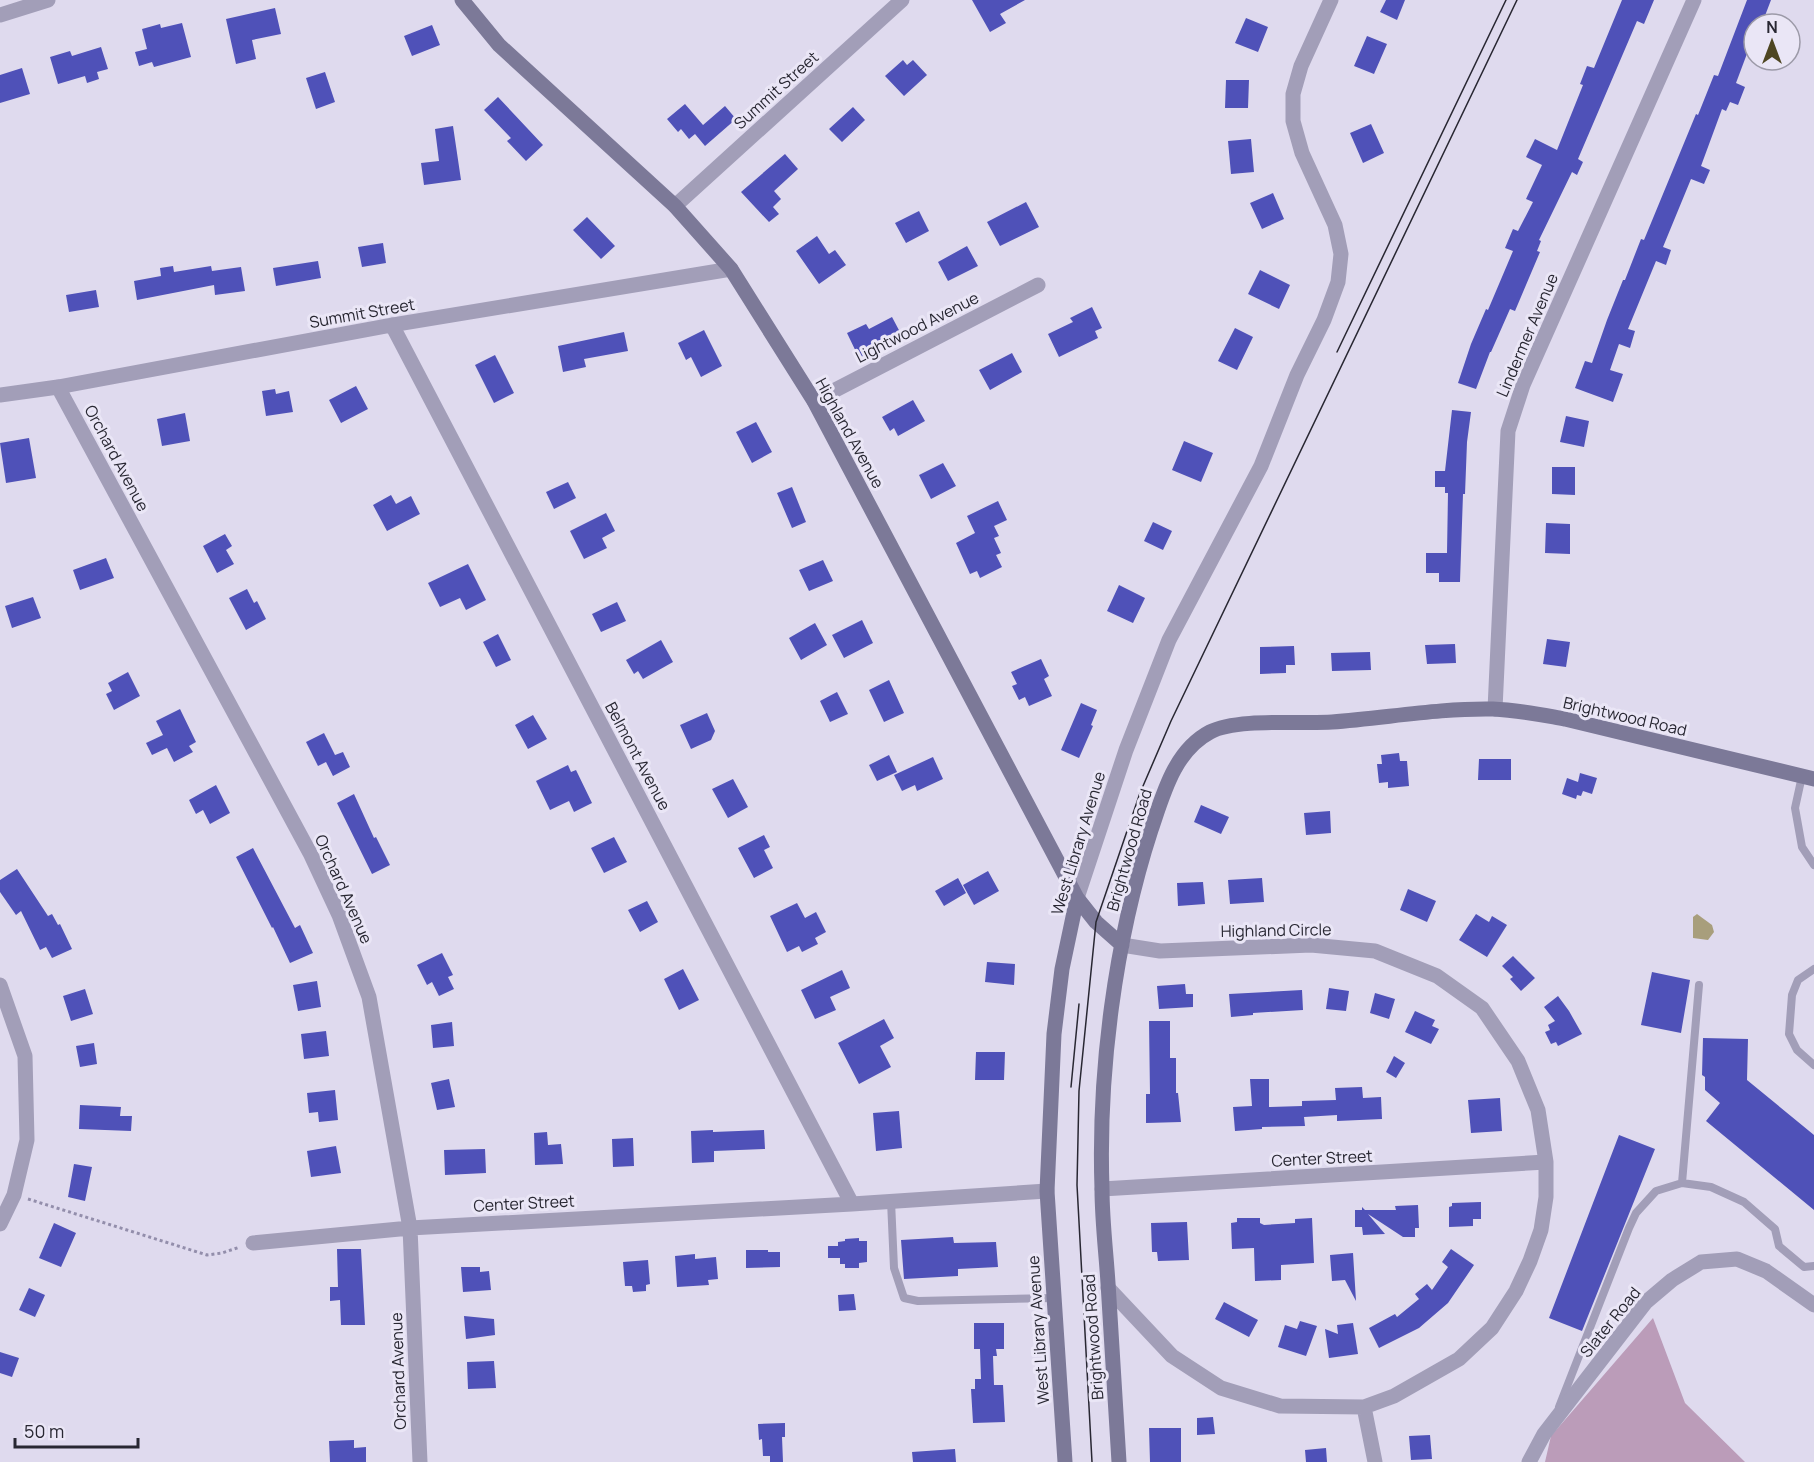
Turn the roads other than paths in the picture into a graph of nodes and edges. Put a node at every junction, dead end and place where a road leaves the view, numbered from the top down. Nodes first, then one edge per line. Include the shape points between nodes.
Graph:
1 (48, 0) edge
2 (462, 0) edge
3 (902, 0) edge
4 (1331, 0) edge
5 (1694, 0) edge
6 (0, 15) edge
7 (675, 206) junction
8 (731, 269) junction
9 (1038, 285) dead end
10 (392, 325) junction
11 (58, 387) junction
12 (0, 395) edge
13 (814, 401) junction
14 (1495, 709) junction
15 (1808, 778) edge
16 (1814, 865) edge
17 (1077, 898) junction
18 (1122, 945) junction
19 (1814, 969) edge
20 (0, 985) edge
21 (1699, 985) dead end
22 (1814, 1065) edge
23 (1546, 1162) junction
24 (1682, 1183) junction
25 (1101, 1189) junction
26 (1047, 1191) junction
27 (891, 1201) junction
28 (852, 1204) junction
29 (0, 1224) edge
30 (410, 1228) junction
31 (253, 1243) road end
32 (1814, 1266) edge
33 (1108, 1288) junction
34 (1054, 1298) junction
35 (1814, 1305) edge
36 (1364, 1407) junction
37 (1553, 1422) junction
38 (420, 1462) edge
39 (1065, 1462) edge
40 (1119, 1462) edge
41 (1375, 1462) edge
42 (1529, 1462) edge

1 - 6 street
2 - 7 street, Highland Avenue via 499,45
3 - 7 street, Summit Street
4 - 17 street, West Library Avenue via 1301,66 1293,94 1293,121 1302,153 1335,225 1341,254 1338,282 1261,465 1169,640 1126,750
5 - 14 street, Lindermer Avenue via 1523,385 1508,431
7 - 8 street, Highland Avenue
8 - 10 street, Summit Street
8 - 13 street, Highland Avenue
9 - 13 street, Lightwood Avenue
10 - 11 street, Summit Street
10 - 28 street, Belmont Avenue
11 - 12 street, Summit Street
11 - 30 street, Orchard Avenue via 311,855 339,915 369,996
13 - 17 street, Highland Avenue
14 - 15 street, Brightwood Road via 1565,719
14 - 18 street, Brightwood Road via 1331,722 1243,724 1210,732 1183,756 1164,790 1143,855
15 - 16 lane via 1795,808 1802,847
17 - 18 street, Highland Avenue
17 - 26 street, West Library Avenue via 1054,1034
18 - 23 street, Highland Circle via 1160,951 1311,945 1375,951 1437,976 1482,1008 1518,1061 1538,1110
18 - 25 street, Brightwood Road via 1102,1100
19 - 22 lane via 1798,980 1792,995 1790,1034 1797,1050
20 - 29 street via 25,1056 27,1140 14,1195
21 - 24 lane
23 - 25 street, Center Street
23 - 36 street, Highland Circle via 1541,1230 1516,1291 1492,1328 1459,1359 1394,1396
24 - 32 lane via 1711,1187 1744,1202 1775,1229 1779,1246 1804,1267
24 - 37 lane via 1656,1191 1636,1213
25 - 33 street, Brightwood Road
26 - 27 street, Center Street
26 - 34 street, West Library Avenue
27 - 28 street, Center Street
27 - 34 lane via 894,1268 904,1298
28 - 30 street, Center Street
30 - 31 street, Center Street
30 - 38 street, Orchard Avenue
33 - 36 street, Highland Circle via 1172,1356 1221,1388 1280,1406
33 - 40 street, Brightwood Road
34 - 39 street, West Library Avenue
35 - 37 street, Slater Road via 1766,1271 1737,1259 1701,1262 1646,1302
36 - 41 street
37 - 42 street, Slater Road

